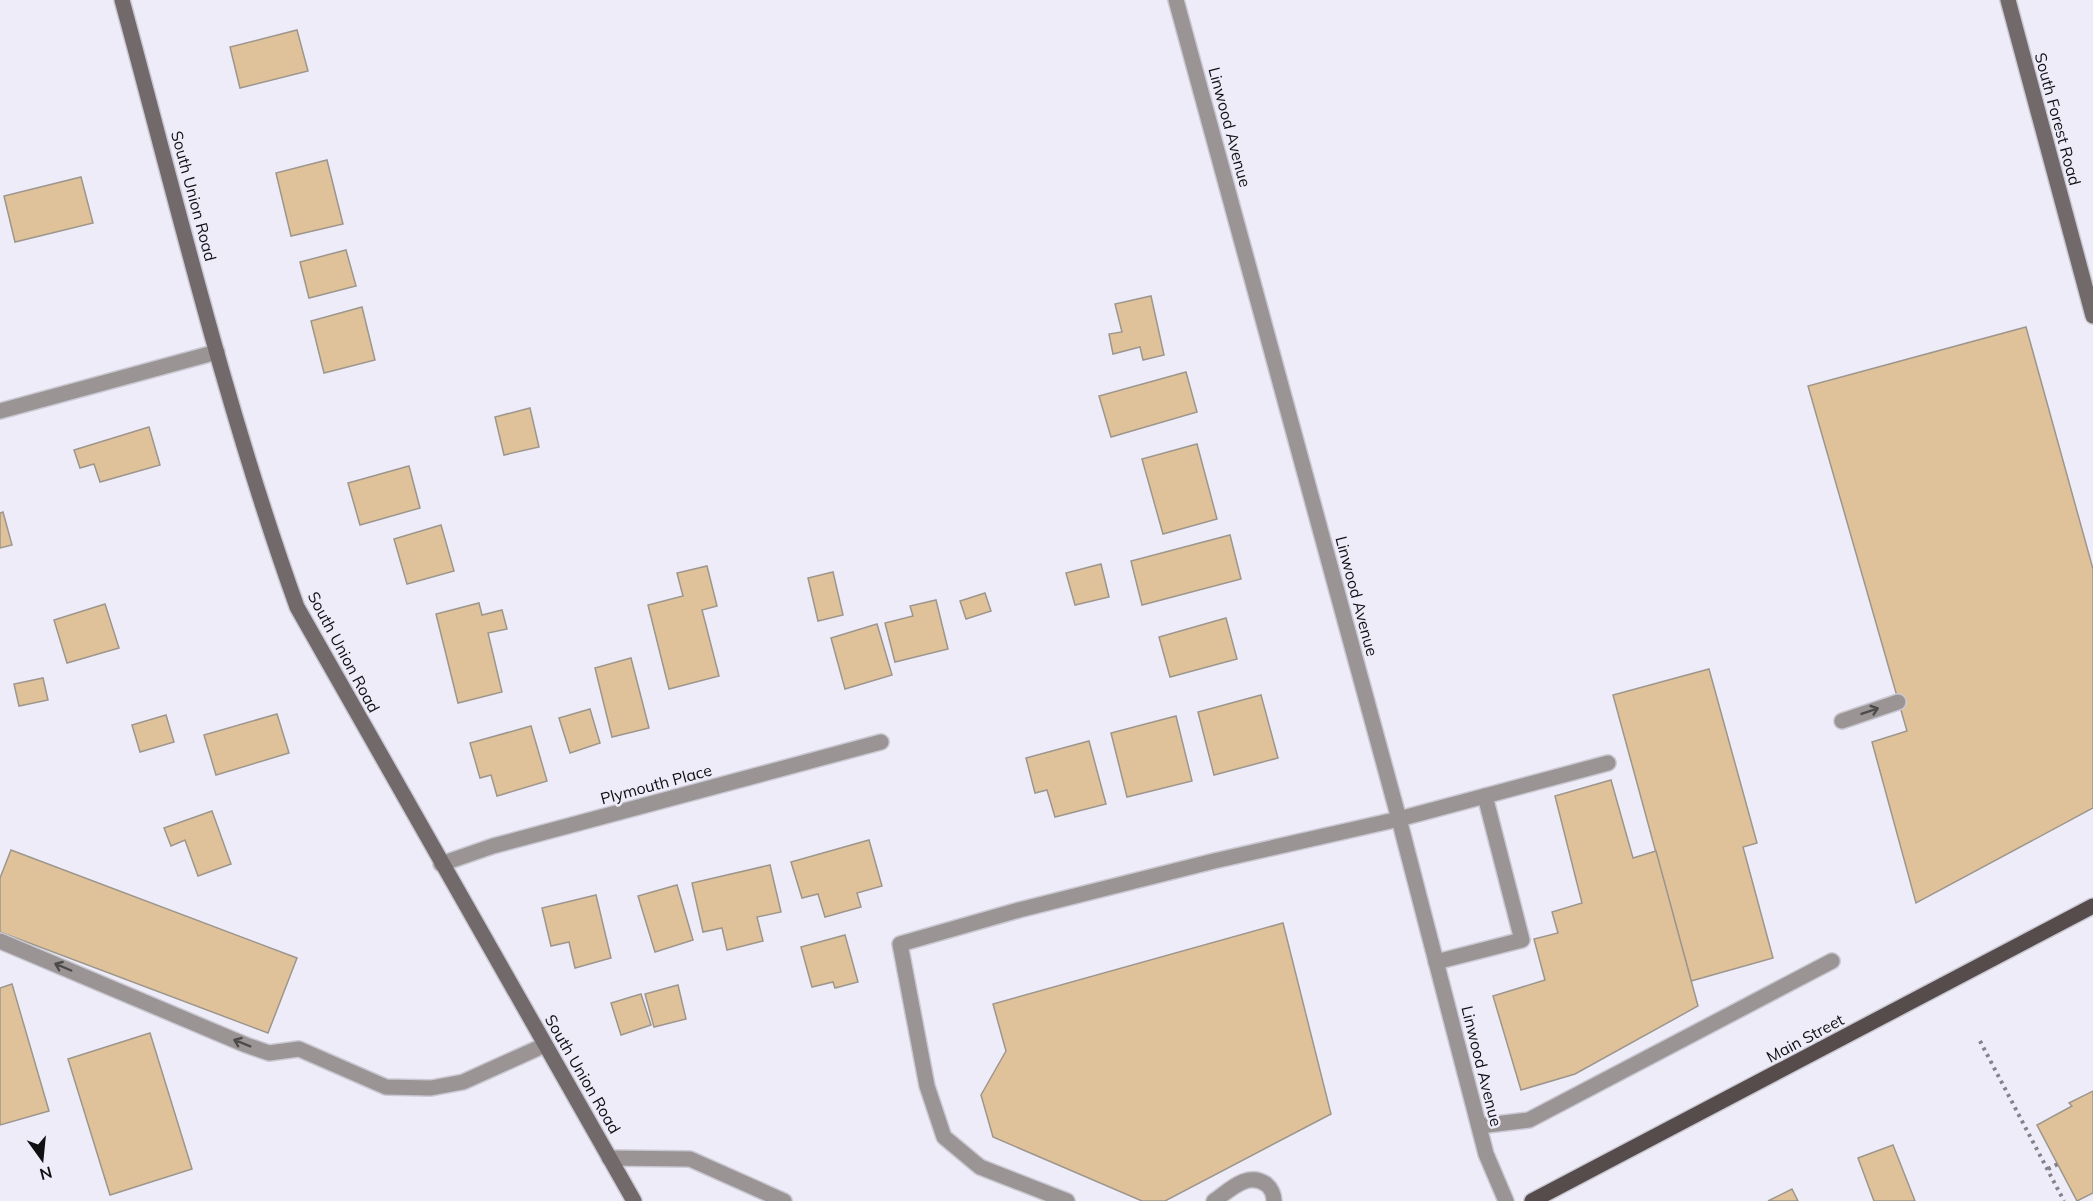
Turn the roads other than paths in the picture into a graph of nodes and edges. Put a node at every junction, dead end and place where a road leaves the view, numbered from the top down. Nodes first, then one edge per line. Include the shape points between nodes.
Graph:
1 (122, 0) edge
2 (1176, 0) edge
3 (2008, 0) edge
4 (2093, 316) edge
5 (217, 352) junction
6 (0, 411) edge
7 (1898, 702) dead end
8 (1842, 721) dead end
9 (881, 742) dead end
10 (1608, 763) dead end
11 (1485, 796) junction
12 (1398, 819) junction
13 (441, 864) junction
14 (2093, 906) edge
15 (0, 941) edge
16 (1436, 962) junction
17 (1832, 962) dead end
18 (545, 1045) junction
19 (1479, 1126) junction
20 (609, 1158) junction
21 (634, 1201) edge
22 (784, 1201) edge
23 (1067, 1201) edge
24 (1214, 1201) edge
25 (1274, 1201) edge
26 (1506, 1201) edge
27 (1532, 1201) edge

1 - 5 main road, South Union Road
2 - 12 street, Linwood Avenue
3 - 4 main road, South Forest Road
5 - 6 street
5 - 13 main road, South Union Road via 297,607
8 -> 7 street
9 - 13 street, Plymouth Place via 505,843
10 - 11 street
11 - 12 street
11 - 16 street via 1522,940
12 - 16 street, Linwood Avenue
12 - 23 street via 1214,861 900,944 927,1086 944,1137 980,1167
13 - 18 main road, South Union Road
14 - 27 main road, Main Street
18 -> 15 street via 463,1082 431,1088 386,1087 299,1049 269,1053 246,1045
16 - 19 street, Linwood Avenue
17 - 19 street via 1529,1120
18 - 20 main road, South Union Road
19 - 26 street, Linwood Avenue
20 - 21 main road, South Union Road
20 - 22 street via 690,1159
24 - 25 street via 1246,1179 1268,1186

